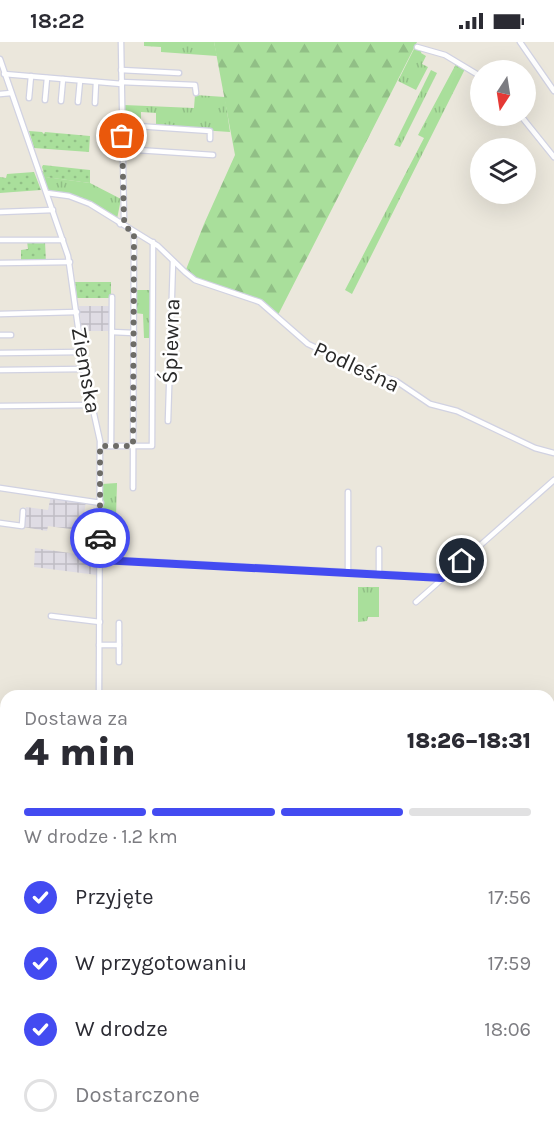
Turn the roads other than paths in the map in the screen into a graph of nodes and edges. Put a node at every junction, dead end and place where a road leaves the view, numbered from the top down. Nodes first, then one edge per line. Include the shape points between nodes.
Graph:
1 (121, 42) edge
2 (520, 42) edge
3 (417, 47) dead end
4 (0, 58) edge
5 (121, 70) junction
6 (470, 70) edge
7 (179, 73) dead end
8 (4, 74) junction
9 (35, 74) junction
10 (47, 78) junction
11 (77, 78) junction
12 (63, 79) junction
13 (96, 80) junction
14 (121, 83) junction
15 (554, 91) edge
16 (11, 93) junction
17 (196, 93) dead end
18 (0, 94) edge
19 (29, 98) dead end
20 (45, 99) dead end
21 (62, 101) dead end
22 (78, 102) dead end
23 (95, 103) dead end
24 (122, 125) junction
25 (529, 126) edge
26 (210, 139) dead end
27 (122, 149) junction
28 (213, 155) dead end
29 (554, 157) edge
30 (47, 192) junction
31 (53, 210) junction
32 (0, 212) edge
33 (123, 223) junction
34 (134, 232) junction
35 (0, 240) edge
36 (63, 240) junction
37 (153, 242) junction
38 (173, 261) junction
39 (70, 262) junction
40 (0, 263) edge
41 (112, 297) dead end
42 (77, 312) junction
43 (0, 314) edge
44 (112, 332) junction
45 (134, 333) junction
46 (11, 334) dead end
47 (0, 335) edge
48 (82, 352) junction
49 (0, 353) edge
50 (84, 369) junction
51 (0, 370) edge
52 (92, 405) junction
53 (0, 406) edge
54 (168, 421) dead end
55 (100, 446) junction
56 (111, 446) junction
57 (133, 446) junction
58 (554, 453) edge
59 (554, 480) edge
60 (0, 488) edge
61 (133, 488) dead end
62 (348, 492) dead end
63 (100, 503) junction
64 (24, 512) dead end
65 (0, 523) edge
66 (379, 549) dead end
67 (100, 559) junction
68 (348, 573) junction
69 (379, 574) junction
70 (443, 577) junction
71 (416, 602) dead end
72 (51, 616) dead end
73 (100, 622) junction
74 (119, 623) dead end
75 (99, 645) junction
76 (119, 645) junction
77 (119, 662) dead end
78 (99, 690) edge

1 - 5 street
2 - 15 street
3 - 6 street via 445,55
4 - 8 street, Ziemska
5 - 7 street
5 - 14 street
8 - 9 street
8 - 16 street, Ziemska
9 - 10 street
9 - 19 street
10 - 12 street
10 - 20 street
11 - 12 street
11 - 13 street
11 - 22 street
12 - 21 street
13 - 14 street
13 - 23 street
14 - 17 street via 195,85
14 - 24 street
16 - 18 street
16 - 30 street, Ziemska
24 - 26 street via 210,131
24 - 27 street
25 - 29 street
27 - 28 street
27 - 33 street
30 - 31 street, Ziemska
30 - 33 street, Podleśna via 84,201
31 - 32 street
31 - 36 street, Ziemska
33 - 34 street, Podleśna
34 - 37 street, Podleśna
34 - 45 street
35 - 36 street
36 - 39 street, Ziemska
37 - 38 street, Podleśna
37 - 57 street via 152,446
38 - 54 street, Śpiewna
38 - 58 street, Podleśna via 195,280 260,302 308,344 396,381 430,404 456,411
39 - 40 street
39 - 42 street, Ziemska
41 - 44 street
42 - 43 street
42 - 48 street, Ziemska
44 - 45 street
44 - 56 street
45 - 57 street
46 - 47 street
48 - 49 street
48 - 50 street, Ziemska
50 - 51 street
50 - 52 street, Ziemska
52 - 53 street
52 - 55 street, Ziemska
55 - 56 street
55 - 63 street, Ziemska
56 - 57 street
57 - 61 street
59 - 70 street
60 - 63 street
62 - 68 street
63 - 67 street, Ziemska
64 - 65 street via 22,526
66 - 69 street
67 - 68 street
67 - 73 street, Ziemska
68 - 69 street
69 - 70 street
70 - 71 street
72 - 73 street
73 - 75 street, Ziemska
74 - 76 street
75 - 76 street
75 - 78 street, Ziemska
76 - 77 street

